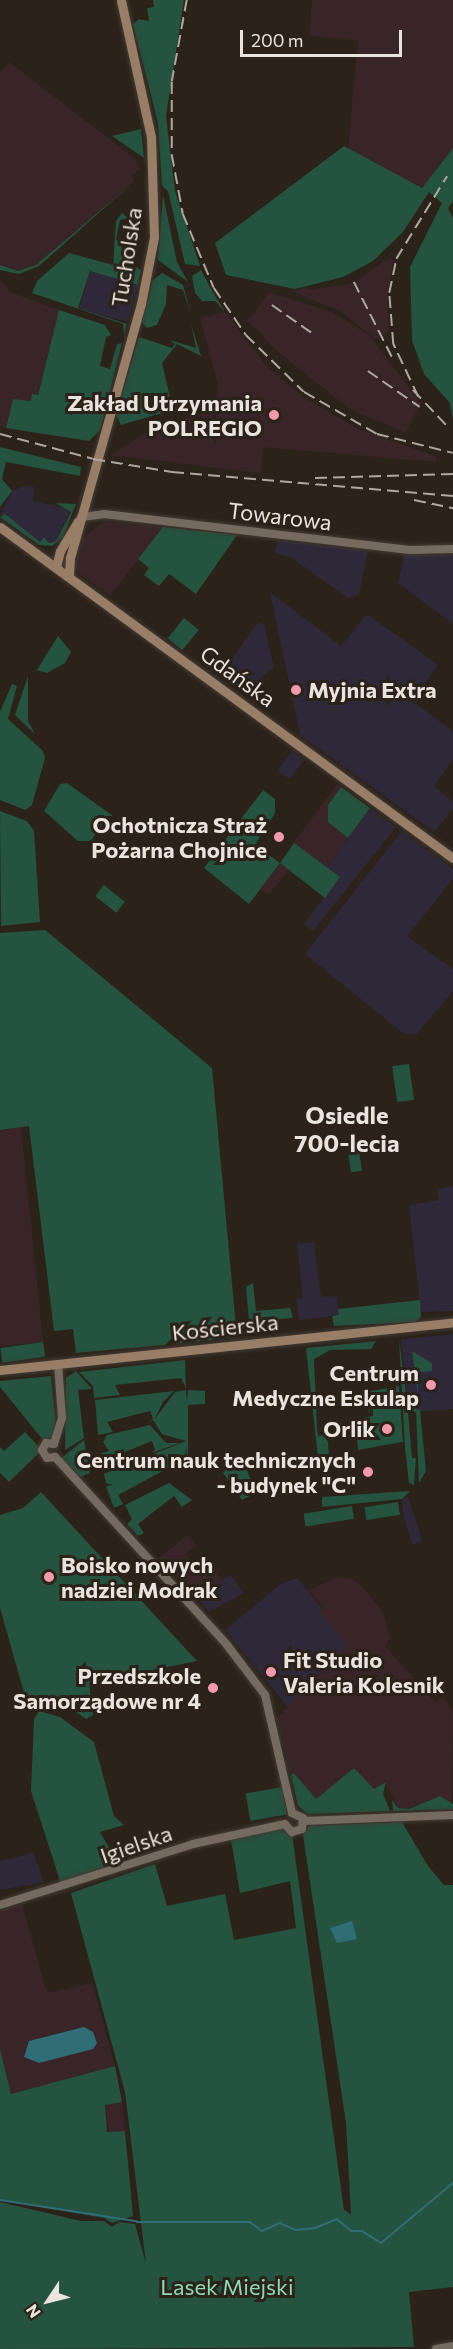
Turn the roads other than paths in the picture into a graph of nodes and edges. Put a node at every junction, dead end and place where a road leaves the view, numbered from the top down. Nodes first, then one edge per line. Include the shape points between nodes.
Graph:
1 (121, 0) edge
2 (87, 499) junction
3 (104, 513) junction
4 (81, 517) junction
5 (0, 527) edge
6 (453, 549) edge
7 (60, 551) junction
8 (43, 556) junction
9 (70, 558) junction
10 (56, 567) junction
11 (69, 576) junction
12 (453, 858) edge
13 (453, 1322) edge
14 (57, 1364) junction
15 (0, 1370) edge
16 (54, 1444) junction
17 (55, 1457) junction
18 (292, 1813) junction
19 (453, 1815) edge
20 (304, 1821) junction
21 (285, 1824) junction
22 (0, 1905) edge
23 (453, 2346) edge
24 (436, 2349) edge

1 - 2 main road, Tucholska via 151,137 154,237 141,304
2 - 3 street
2 - 4 main road, Tucholska
3 - 4 street, Towarowa
3 - 6 street, Towarowa via 412,550
4 - 7 main road, Tucholska
4 - 9 main road, Tucholska
5 - 8 main road, Gdańska
7 - 8 main road
7 - 10 main road, Tucholska
8 - 10 main road, Gdańska
9 - 10 main road
9 - 11 main road, Tucholska
10 - 11 main road, Gdańska
11 - 12 main road, Gdańska
13 - 14 main road, Kościerska
14 - 15 main road, Kościerska
14 - 16 street via 62,1418
16 - 17 street
16 - 17 street via 46,1443 42,1450 47,1458
17 - 18 street via 259,1685 268,1701
18 - 20 street
18 - 21 street
19 - 20 street
20 - 21 street, Igielska via 296,1833
21 - 22 street, Igielska via 193,1844
23 - 24 street

